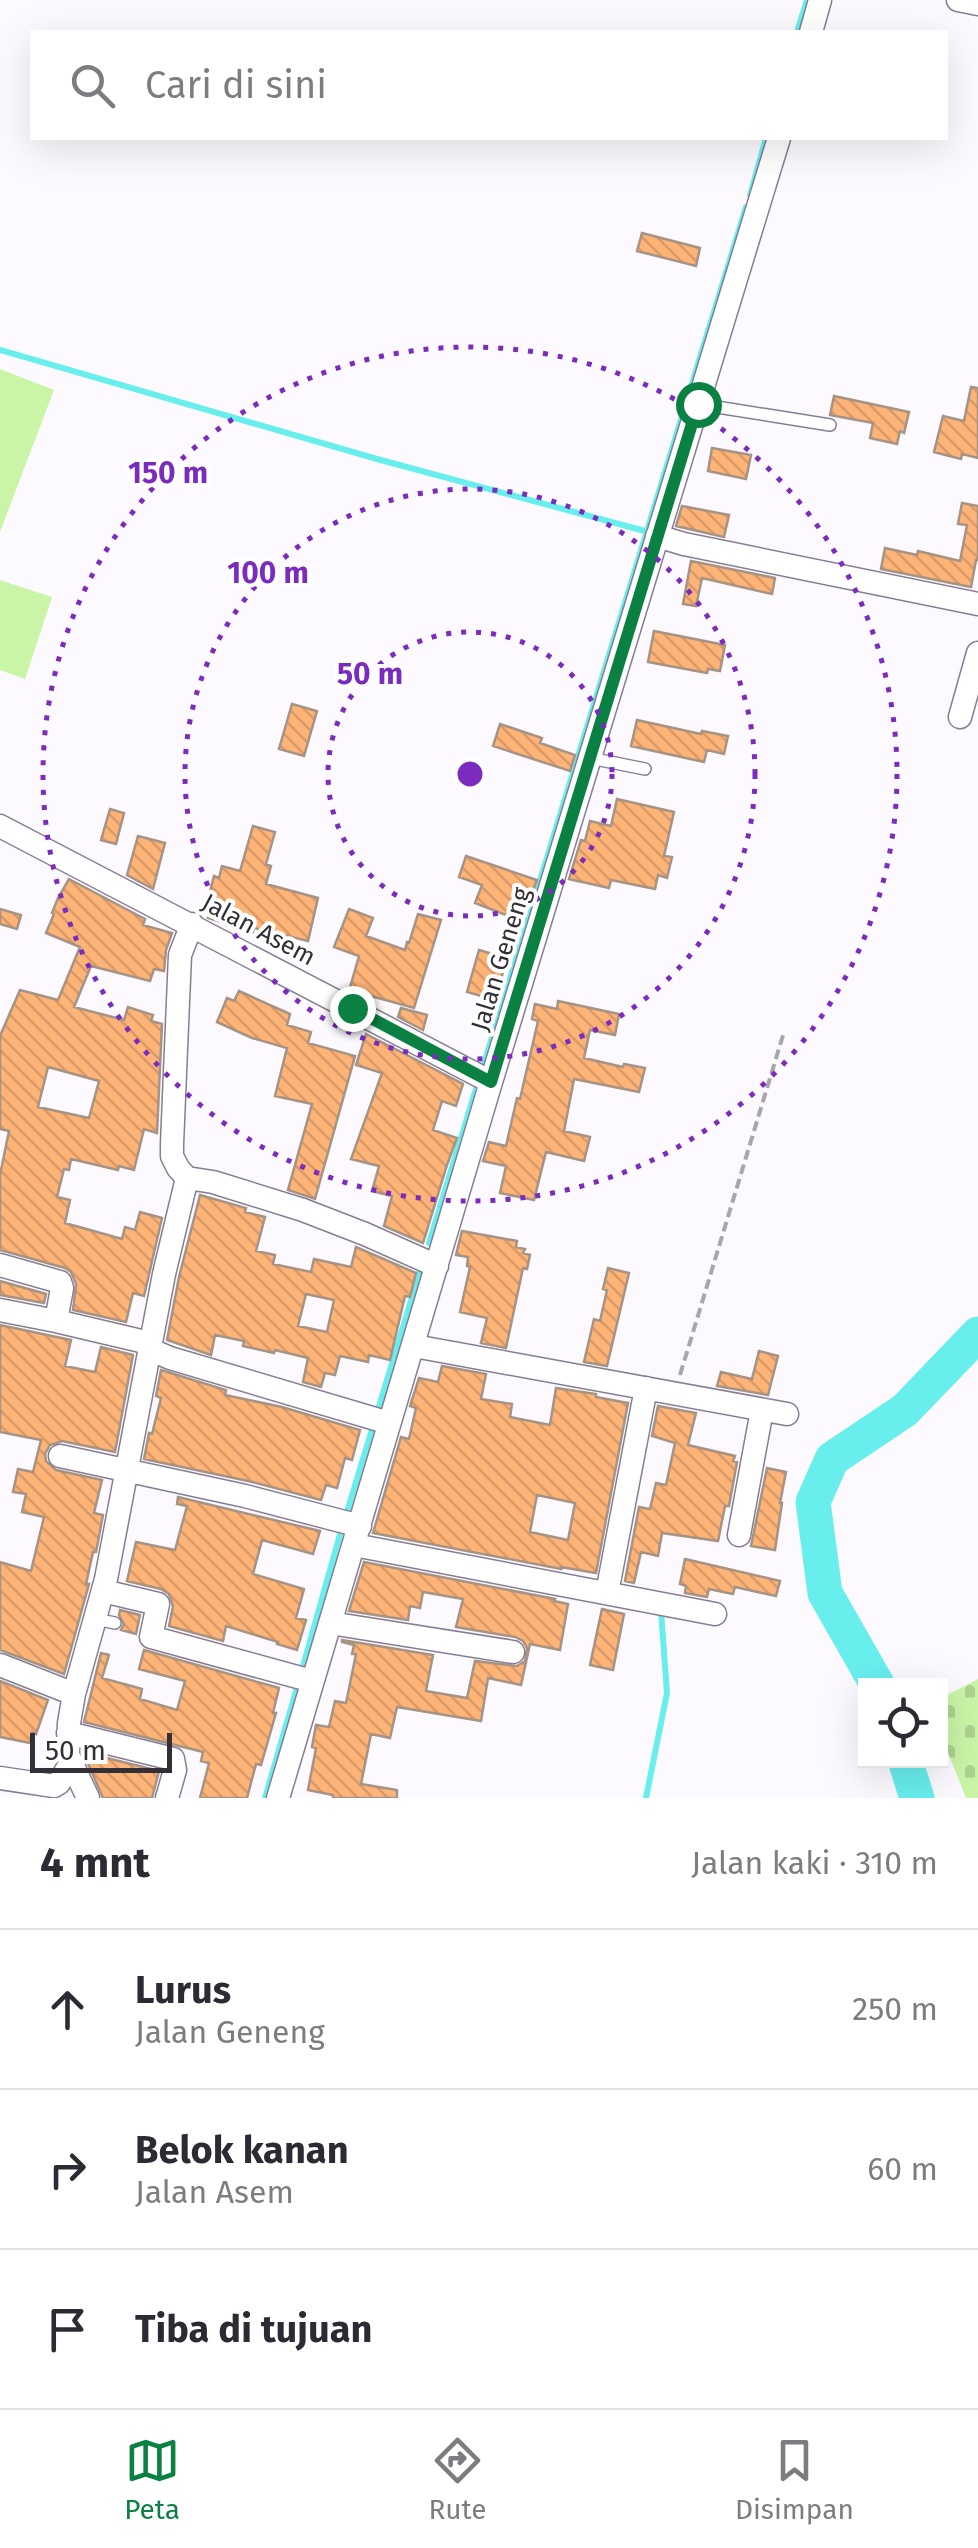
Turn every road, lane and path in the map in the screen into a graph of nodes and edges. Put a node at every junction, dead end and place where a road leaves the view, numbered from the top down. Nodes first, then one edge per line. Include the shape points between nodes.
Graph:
1 (820, 0) edge
2 (958, 0) edge
3 (978, 4) edge
4 (812, 30) edge
5 (779, 140) edge
6 (698, 404) junction
7 (830, 425) dead end
8 (658, 536) junction
9 (978, 604) edge
10 (978, 653) edge
11 (960, 718) dead end
12 (590, 758) junction
13 (646, 769) dead end
14 (0, 826) edge
15 (192, 924) junction
16 (784, 1032) dead end
17 (491, 1082) junction
18 (187, 1178) junction
19 (0, 1265) edge
20 (437, 1266) junction
21 (0, 1310) edge
22 (56, 1321) junction
23 (414, 1346) junction
24 (151, 1348) junction
25 (646, 1388) junction
26 (674, 1394) junction
27 (762, 1410) junction
28 (787, 1414) dead end
29 (378, 1420) junction
30 (60, 1456) dead end
31 (126, 1471) junction
32 (350, 1528) junction
33 (739, 1535) dead end
34 (103, 1590) junction
35 (607, 1593) junction
36 (715, 1614) dead end
37 (330, 1623) junction
38 (513, 1652) dead end
39 (0, 1665) edge
40 (312, 1681) junction
41 (74, 1694) junction
42 (68, 1733) junction
43 (70, 1762) junction
44 (0, 1778) edge
45 (88, 1798) edge
46 (167, 1798) edge
47 (278, 1798) edge

1 - 4 street
2 - 3 street
5 - 6 street, Jalan Geneng
6 - 7 lane
6 - 8 street, Jalan Geneng
8 - 9 street
8 - 12 street, Jalan Geneng
10 - 11 street
12 - 13 lane
12 - 17 street, Jalan Geneng
14 - 15 street, Jalan Asem
15 - 17 street, Jalan Asem
15 - 18 street via 180,963 172,1131 172,1156
16 - 26 path
17 - 20 street, Jalan Geneng
18 - 20 street via 303,1210
18 - 24 street
19 - 22 street via 60,1282
20 - 23 street, Jalan Geneng
21 - 22 street
22 - 24 street
23 - 25 street
23 - 29 street, Jalan Geneng
24 - 29 street
24 - 31 street
25 - 26 street
25 - 35 street
26 - 27 street
27 - 28 street
27 - 33 street
29 - 32 street, Jalan Geneng
30 - 31 street
31 - 32 street via 245,1496
31 - 34 street
32 - 35 street
32 - 37 street, Jalan Geneng
34 - 40 street via 159,1598 151,1637
34 - 41 street via 105,1621
35 - 36 street
37 - 38 street
37 - 40 street, Jalan Geneng
39 - 41 street
40 - 47 street, Jalan Geneng
41 - 42 street
42 - 43 street
42 - 46 street via 173,1759
43 - 44 street via 54,1786
43 - 45 street

